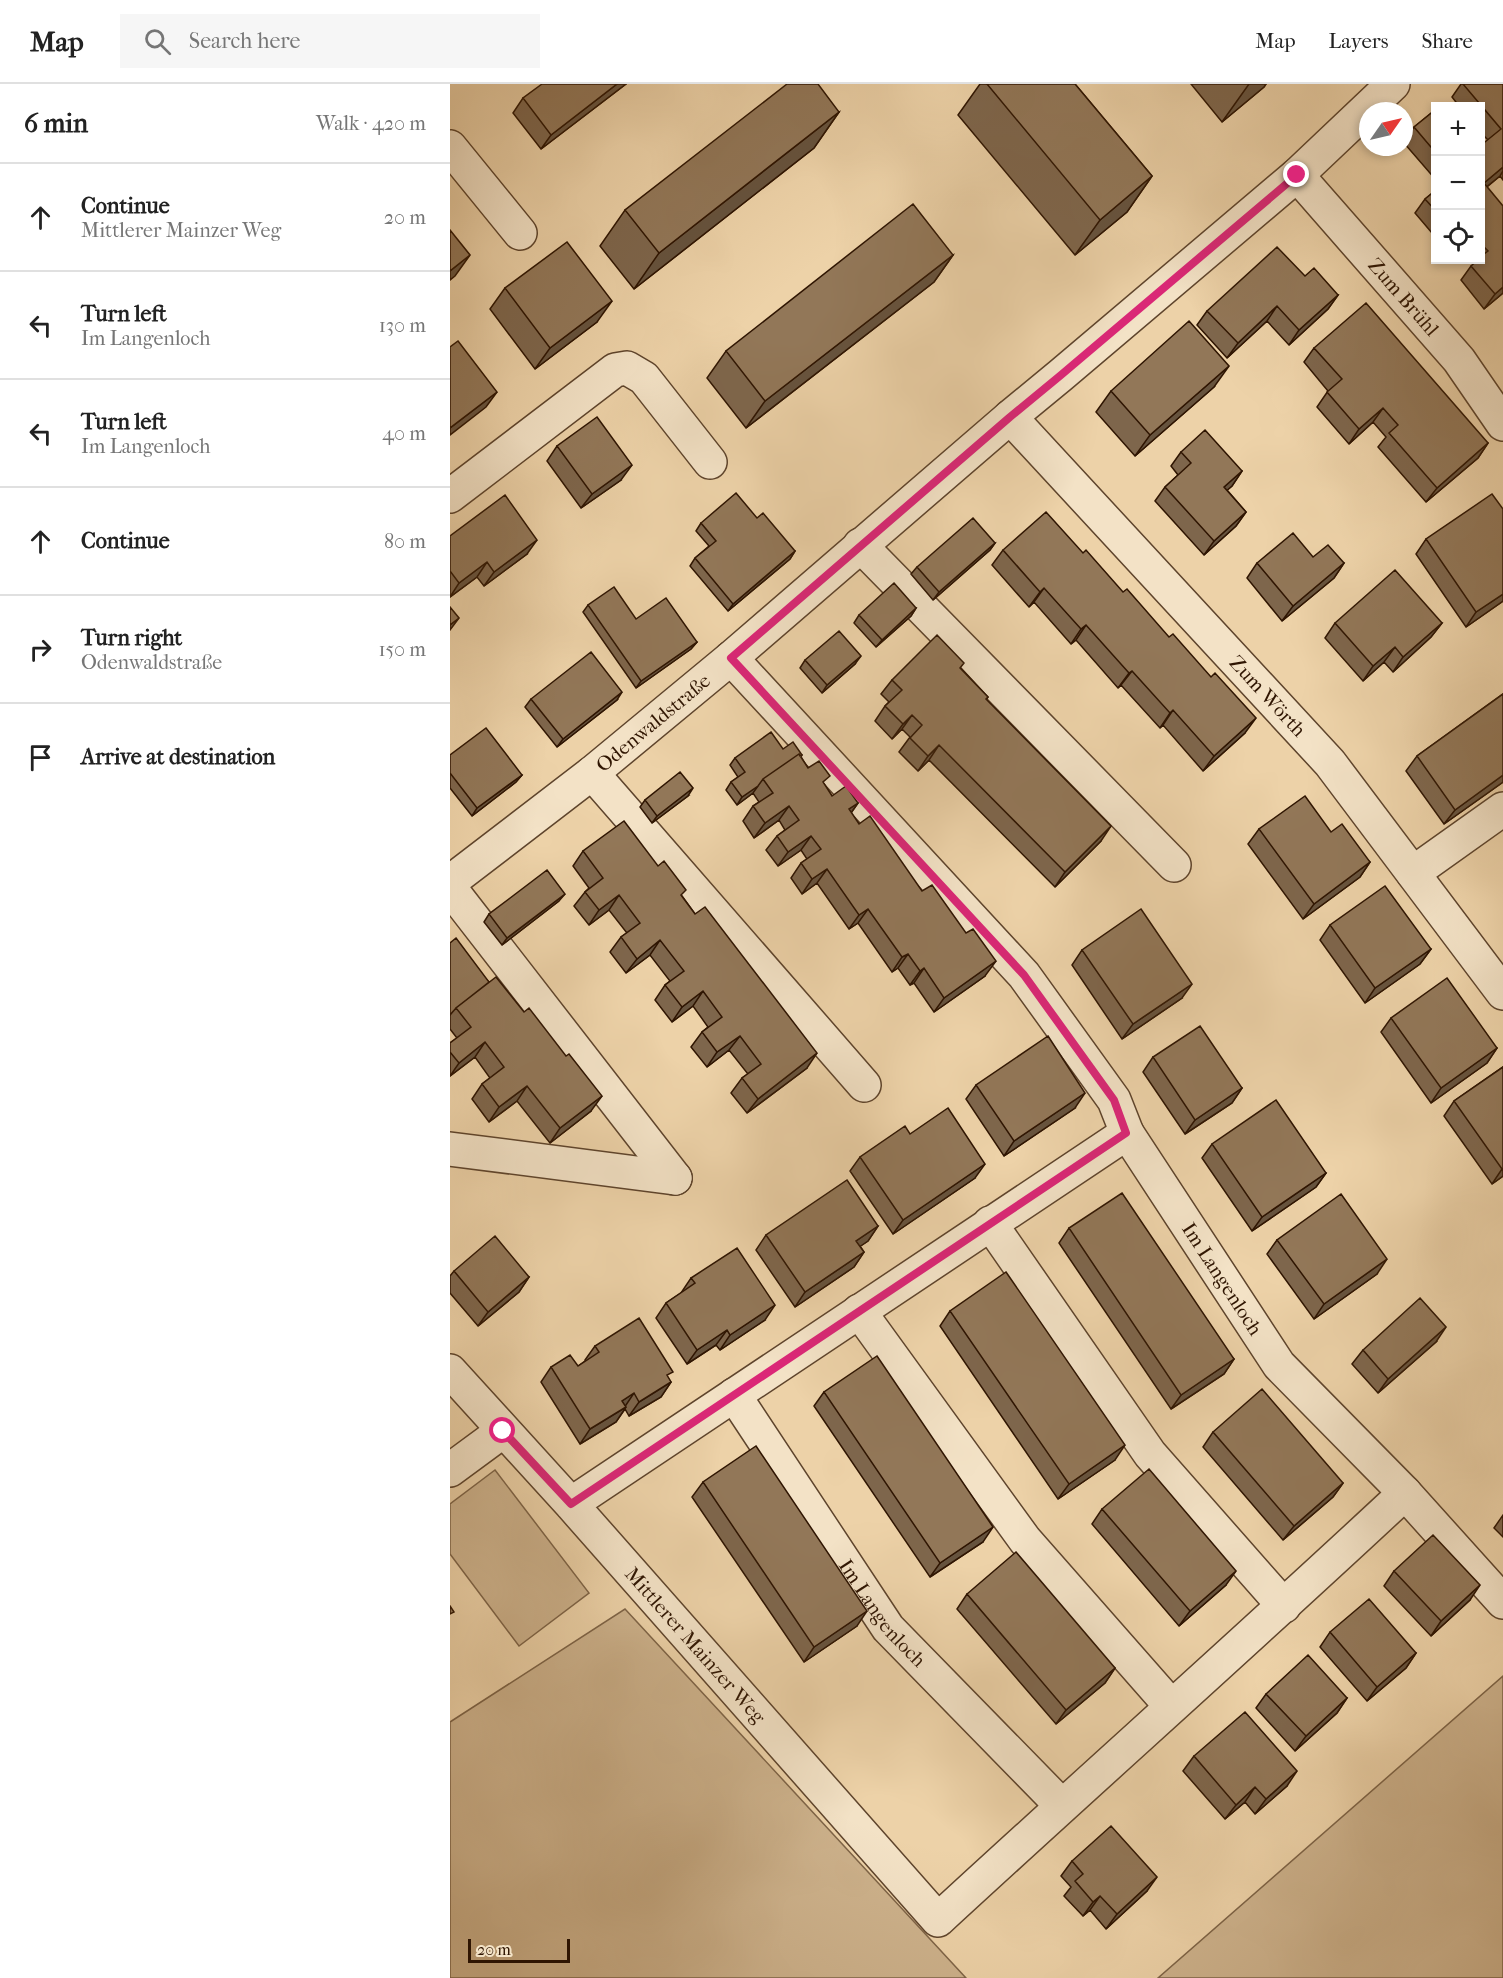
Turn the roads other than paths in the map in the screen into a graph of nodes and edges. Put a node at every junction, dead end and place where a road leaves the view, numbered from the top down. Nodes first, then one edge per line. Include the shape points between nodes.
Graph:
1 (1393, 84) edge
2 (450, 147) edge
3 (1297, 175) junction
4 (520, 234) dead end
5 (1010, 417) junction
6 (1503, 424) edge
7 (710, 462) dead end
8 (450, 496) edge
9 (860, 545) junction
10 (731, 658) junction
11 (592, 773) junction
12 (1503, 809) edge
13 (1174, 865) dead end
14 (1413, 873) junction
15 (450, 882) edge
16 (450, 888) edge
17 (1503, 993) edge
18 (864, 1085) dead end
19 (1126, 1133) junction
20 (450, 1149) edge
21 (990, 1223) junction
22 (859, 1311) junction
23 (450, 1371) edge
24 (734, 1395) junction
25 (503, 1431) junction
26 (450, 1470) edge
27 (1406, 1493) junction
28 (571, 1504) junction
29 (1503, 1602) edge
30 (1284, 1606) junction
31 (1171, 1706) junction
32 (1062, 1806) junction

1 - 3 street, Odenwaldstraße
2 - 4 street
3 - 5 street, Odenwaldstraße
3 - 6 street, Zum Brühl via 1459,360
5 - 9 street, Odenwaldstraße
5 - 14 street, Zum Wörth via 1330,763
7 - 8 street via 644,378 627,368 615,370
9 - 10 street, Odenwaldstraße
9 - 13 street
10 - 11 street, Odenwaldstraße
10 - 19 street, Im Langenloch via 1024,975 1114,1100
11 - 15 street, Odenwaldstraße
11 - 18 street
12 - 14 street
14 - 17 street, Zum Wörth
16 - 20 street via 675,1178
19 - 21 street
19 - 27 street, Im Langenloch via 1279,1365
21 - 22 street
21 - 30 street via 1150,1454
22 - 24 street
22 - 31 street via 1025,1540
23 - 25 street, Mittlerer Mainzer Weg
24 - 28 street
24 - 32 street, Im Langenloch via 888,1628
25 - 26 street
25 - 28 street, Mittlerer Mainzer Weg
27 - 29 street, Im Langenloch
27 - 30 street
28 - 32 street, Mittlerer Mainzer Weg via 938,1920
30 - 31 street
31 - 32 street

